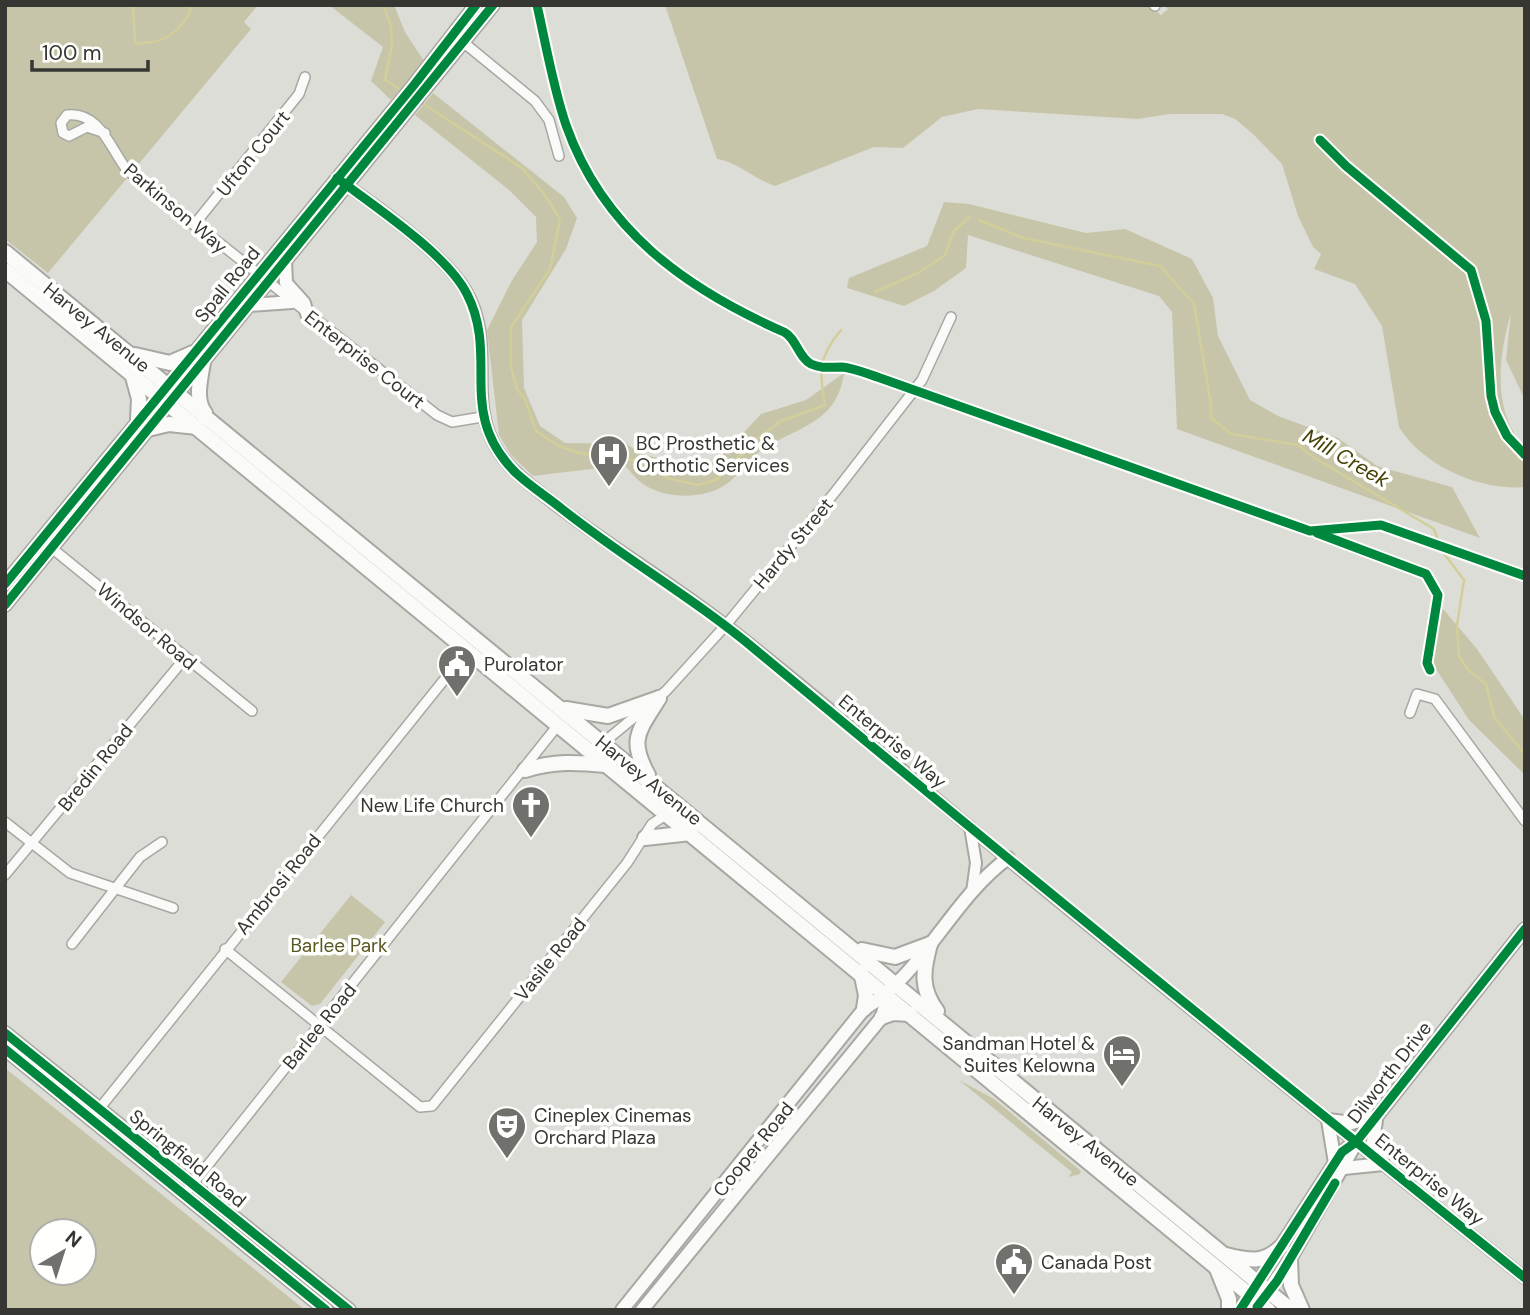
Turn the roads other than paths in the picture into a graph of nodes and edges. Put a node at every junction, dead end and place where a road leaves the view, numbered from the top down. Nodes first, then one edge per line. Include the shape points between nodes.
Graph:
1 (476, 5) edge
2 (494, 5) edge
3 (463, 42) junction
4 (305, 77) dead end
5 (418, 90) junction
6 (105, 133) junction
7 (559, 156) dead end
8 (343, 182) junction
9 (194, 225) junction
10 (5, 253) edge
11 (285, 261) junction
12 (5, 270) edge
13 (256, 274) junction
14 (269, 281) junction
15 (292, 303) junction
16 (249, 305) junction
17 (307, 314) junction
18 (951, 317) dead end
19 (131, 354) junction
20 (198, 358) junction
21 (132, 373) junction
22 (168, 394) junction
23 (482, 417) junction
24 (211, 419) junction
25 (143, 424) junction
26 (197, 426) junction
27 (46, 544) junction
28 (5, 584) edge
29 (5, 605) edge
30 (726, 625) junction
31 (468, 650) junction
32 (499, 656) junction
33 (185, 658) junction
34 (659, 698) junction
35 (561, 708) junction
36 (252, 711) dead end
37 (1410, 713) dead end
38 (558, 725) junction
39 (571, 735) junction
40 (603, 743) junction
41 (607, 766) junction
42 (525, 770) junction
43 (652, 783) junction
44 (667, 814) junction
45 (1525, 821) edge
46 (5, 822) edge
47 (970, 827) junction
48 (698, 830) junction
49 (645, 838) junction
50 (162, 842) dead end
51 (31, 844) junction
52 (1007, 858) junction
53 (5, 875) edge
54 (115, 890) junction
55 (972, 892) junction
56 (173, 908) dead end
57 (1525, 929) edge
58 (72, 944) dead end
59 (930, 944) junction
60 (854, 948) junction
61 (225, 949) junction
62 (861, 972) junction
63 (893, 989) junction
64 (864, 1009) junction
65 (910, 1014) junction
66 (882, 1017) junction
67 (318, 1025) junction
68 (948, 1026) junction
69 (5, 1033) edge
70 (5, 1049) edge
71 (100, 1108) junction
72 (1377, 1116) junction
73 (91, 1119) junction
74 (1328, 1120) junction
75 (1356, 1142) junction
76 (1382, 1164) junction
77 (1340, 1166) junction
78 (1122, 1169) junction
79 (1099, 1170) junction
80 (193, 1184) junction
81 (184, 1195) junction
82 (1282, 1246) junction
83 (1290, 1259) junction
84 (1219, 1261) junction
85 (1525, 1278) edge
86 (1260, 1299) edge
87 (326, 1310) edge
88 (349, 1310) edge
89 (622, 1310) edge
90 (642, 1310) edge
91 (1229, 1310) edge
92 (1240, 1310) edge
93 (1291, 1310) edge
94 (1302, 1310) edge

1 - 5 main road, Spall Road
2 - 3 main road, Spall Road
3 - 5 main road, Spall Road
3 - 7 street via 535,101 549,120
4 - 9 street, Ufton Court via 299,94
5 - 8 main road, Spall Road
6 - 6 street, Parkinson Way via 79,115 68,115 61,122 63,133 69,136 87,127
6 - 9 street, Parkinson Way via 127,170
8 - 11 main road, Spall Road
8 - 13 main road, Spall Road
8 - 23 street, Enterprise Way via 445,264 466,291 478,322
9 - 13 street, Parkinson Way
10 - 19 highway, Harvey Avenue
11 - 14 main road, Spall Road
11 - 17 main road via 286,283 304,303
12 - 21 highway, Harvey Avenue
13 - 14 street, Enterprise Court
13 - 20 main road, Spall Road
14 - 15 street, Enterprise Court
14 - 16 main road, Spall Road
15 - 16 main road
15 - 17 street, Enterprise Court
16 - 20 main road, Spall Road
17 - 23 street, Enterprise Court via 437,415 452,422
18 - 30 street, Hardy Street via 932,362 896,417
19 - 20 highway via 170,363
19 - 22 highway, Harvey Avenue
20 - 22 main road, Spall Road
20 - 24 highway via 201,407
21 - 22 highway, Harvey Avenue
21 - 25 highway
22 - 24 highway, Harvey Avenue
22 - 25 main road, Spall Road
22 - 26 highway, Harvey Avenue
23 - 30 street, Enterprise Way via 493,445 516,473 592,533
24 - 32 highway, Harvey Avenue
25 - 26 highway
25 - 27 main road, Spall Road
26 - 31 highway, Harvey Avenue
27 - 28 main road, Spall Road
27 - 29 main road, Spall Road
27 - 33 street, Windsor Road
30 - 34 street, Hardy Street
30 - 47 street, Enterprise Way
31 - 32 highway
31 - 38 highway, Harvey Avenue
31 - 61 street, Ambrosi Road
32 - 35 highway, Harvey Avenue
33 - 36 street, Windsor Road
33 - 51 street, Bredin Road
34 - 35 highway via 608,716
34 - 40 street, Hardy Street
34 - 43 highway via 635,740 637,755
35 - 40 highway, Harvey Avenue
37 - 45 street via 1417,694 1435,699
38 - 39 highway, Harvey Avenue
38 - 42 street, Barlee Road
39 - 40 highway
39 - 41 highway, Harvey Avenue
40 - 43 highway, Harvey Avenue
41 - 42 highway via 566,761
41 - 44 highway, Harvey Avenue
42 - 67 street, Barlee Road
43 - 48 highway, Harvey Avenue
44 - 48 highway via 682,815
44 - 49 street, Vasile Road via 652,824
46 - 51 street
47 - 52 street, Enterprise Way
47 - 55 street via 976,863
48 - 49 highway
48 - 60 highway, Harvey Avenue
48 - 62 highway, Harvey Avenue
49 - 67 street, Vasile Road via 432,1106 421,1107
50 - 54 street via 141,858
51 - 53 street, Bredin Road
51 - 54 street via 70,873
52 - 55 main road, Cooper Road
52 - 74 street, Enterprise Way
54 - 56 street
54 - 58 street
55 - 59 main road, Cooper Road
57 - 72 main road, Dilworth Drive
59 - 60 highway via 895,957
59 - 63 main road, Cooper Road
59 - 68 highway via 923,980 927,999
60 - 63 highway, Harvey Avenue
61 - 67 street
61 - 71 street, Ambrosi Road
62 - 63 highway, Harvey Avenue
62 - 64 highway
63 - 64 main road, Cooper Road
63 - 65 highway, Harvey Avenue
63 - 66 main road, Cooper Road
63 - 68 highway, Harvey Avenue
64 - 89 main road, Cooper Road
65 - 66 highway
65 - 79 highway, Harvey Avenue
66 - 90 main road, Cooper Road
67 - 80 street, Barlee Road
68 - 78 highway, Harvey Avenue
69 - 71 main road, Springfield Road
70 - 73 main road, Springfield Road
71 - 73 street, Ambrosi Road
71 - 80 main road, Springfield Road
72 - 74 main road via 1352,1123
72 - 75 main road, Dilworth Drive
72 - 76 main road via 1373,1141
73 - 81 main road, Springfield Road
74 - 75 street, Enterprise Way
74 - 77 main road
75 - 76 street, Enterprise Way
75 - 77 main road, Dilworth Drive via 1342,1152
76 - 77 main road
76 - 85 street, Enterprise Way
77 - 82 main road, Dilworth Drive
77 - 83 main road, Dilworth Drive
78 - 79 highway
78 - 84 highway, Harvey Avenue
79 - 84 highway, Harvey Avenue
80 - 81 street, Barlee Road
80 - 88 main road, Springfield Road
81 - 87 main road, Springfield Road
82 - 84 highway via 1258,1261
82 - 86 main road, Dilworth Drive
83 - 86 main road, Dilworth Drive
83 - 94 highway via 1292,1285
84 - 86 highway, Harvey Avenue
84 - 91 highway
86 - 92 main road, Dilworth Drive
86 - 93 highway, Harvey Avenue

